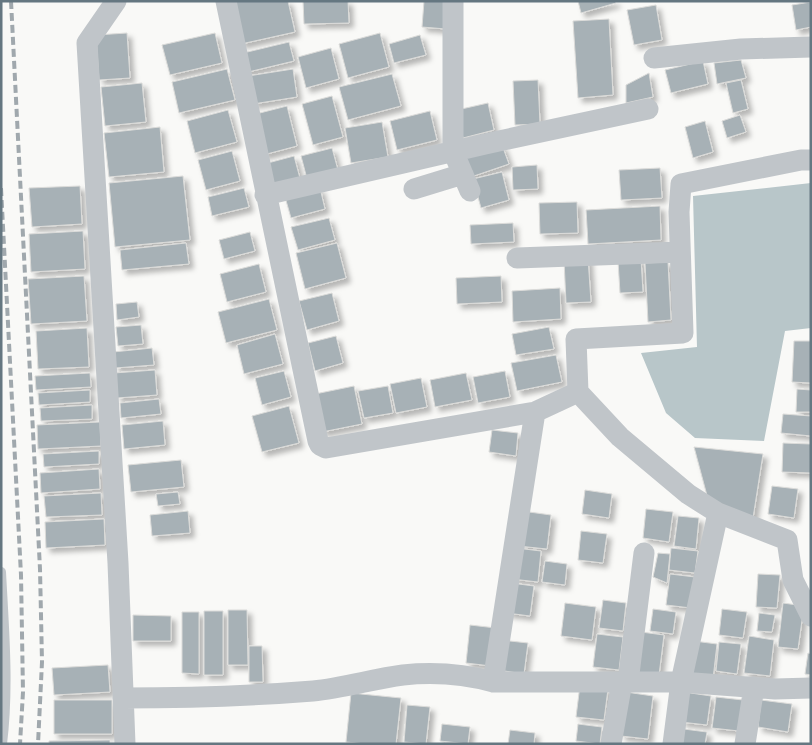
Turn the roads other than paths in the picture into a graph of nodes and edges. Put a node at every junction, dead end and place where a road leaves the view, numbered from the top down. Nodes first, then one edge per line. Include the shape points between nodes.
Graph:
1 (116, 1) edge
2 (226, 1) edge
3 (453, 1) edge
4 (811, 47) edge
5 (654, 58) dead end
6 (648, 110) dead end
7 (453, 151) junction
8 (811, 160) edge
9 (414, 189) dead end
10 (265, 195) junction
11 (680, 252) junction
12 (516, 258) dead end
13 (578, 392) junction
14 (535, 412) junction
15 (718, 513) junction
16 (644, 553) dead end
17 (1, 572) edge
18 (811, 616) edge
19 (493, 682) junction
20 (625, 682) junction
21 (681, 682) junction
22 (754, 688) junction
23 (811, 688) edge
24 (123, 698) junction
25 (2, 744) edge
26 (125, 744) edge
27 (611, 744) edge
28 (673, 744) edge
29 (745, 744) edge

1 - 24 street via 87,43
2 - 10 street
3 - 7 street
4 - 5 street via 741,49
6 - 7 street
7 - 9 street via 466,182
7 - 10 street
8 - 11 street via 681,184
10 - 14 street via 318,441 323,447
11 - 12 street
11 - 13 street via 683,333 576,340
13 - 14 street
13 - 15 street via 620,437 688,494
14 - 19 street
15 - 18 street via 787,540 792,580
15 - 21 street
16 - 20 street
17 - 25 lane via 5,677
19 - 20 street
19 - 24 street via 438,674 404,675 315,690 217,697
20 - 21 street
20 - 27 street
21 - 22 street
21 - 28 street
22 - 23 street
22 - 29 street
24 - 26 street

